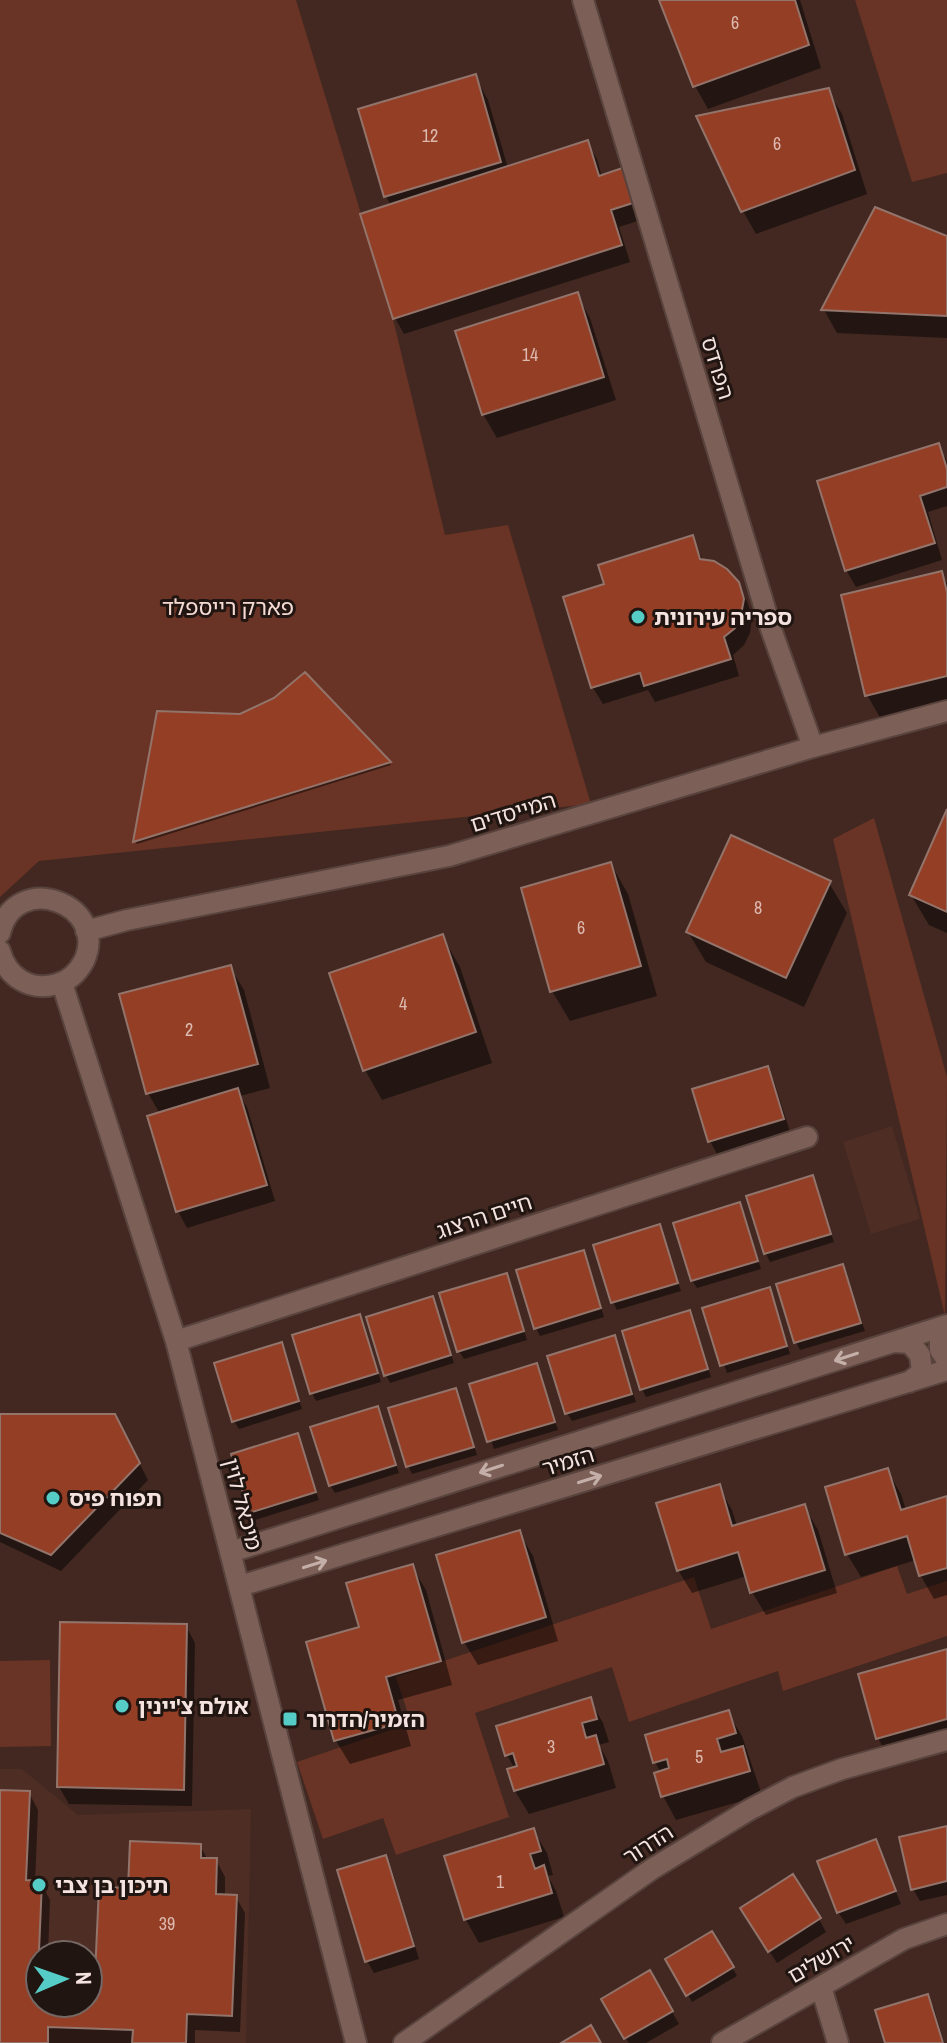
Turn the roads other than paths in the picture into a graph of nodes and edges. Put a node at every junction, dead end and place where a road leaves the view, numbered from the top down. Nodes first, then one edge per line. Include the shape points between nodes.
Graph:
1 (583, 0) edge
2 (947, 711) edge
3 (813, 747) junction
4 (86, 931) junction
5 (0, 933) edge
6 (0, 951) edge
7 (62, 983) junction
8 (807, 1137) dead end
9 (947, 1326) edge
10 (176, 1341) junction
11 (894, 1342) junction
12 (947, 1360) edge
13 (947, 1370) edge
14 (909, 1382) junction
15 (231, 1552) junction
16 (240, 1586) junction
17 (947, 1740) edge
18 (947, 1924) edge
19 (821, 1987) junction
20 (356, 2043) edge
21 (404, 2043) edge
22 (722, 2043) edge
23 (838, 2043) edge

1 - 3 street, הפרדס via 771,629
2 - 3 street, המייסדים
3 - 4 street, המייסדים via 449,856
4 - 5 street via 72,908 46,898 20,904
4 - 7 street via 83,962
6 - 7 street via 18,979 32,986
7 - 10 street, מיכאל לוין
8 - 10 street, חיים הרצוג
9 - 11 street, הזמיר
9 - 12 street, הזמיר via 940,1334 940,1350
10 - 15 street, מיכאל לוין
11 - 14 street via 910,1343 920,1355 922,1372
11 -> 15 street, הזמיר
13 - 14 street, הזמיר
16 -> 14 street, הזמיר
15 - 16 street, מיכאל לוין
16 - 20 street, מיכאל לוין
17 - 21 street, הדרור via 793,1787 749,1810 652,1869
18 - 19 street, ירושלים via 904,1939
19 - 22 street, ירושלים
19 - 23 street

